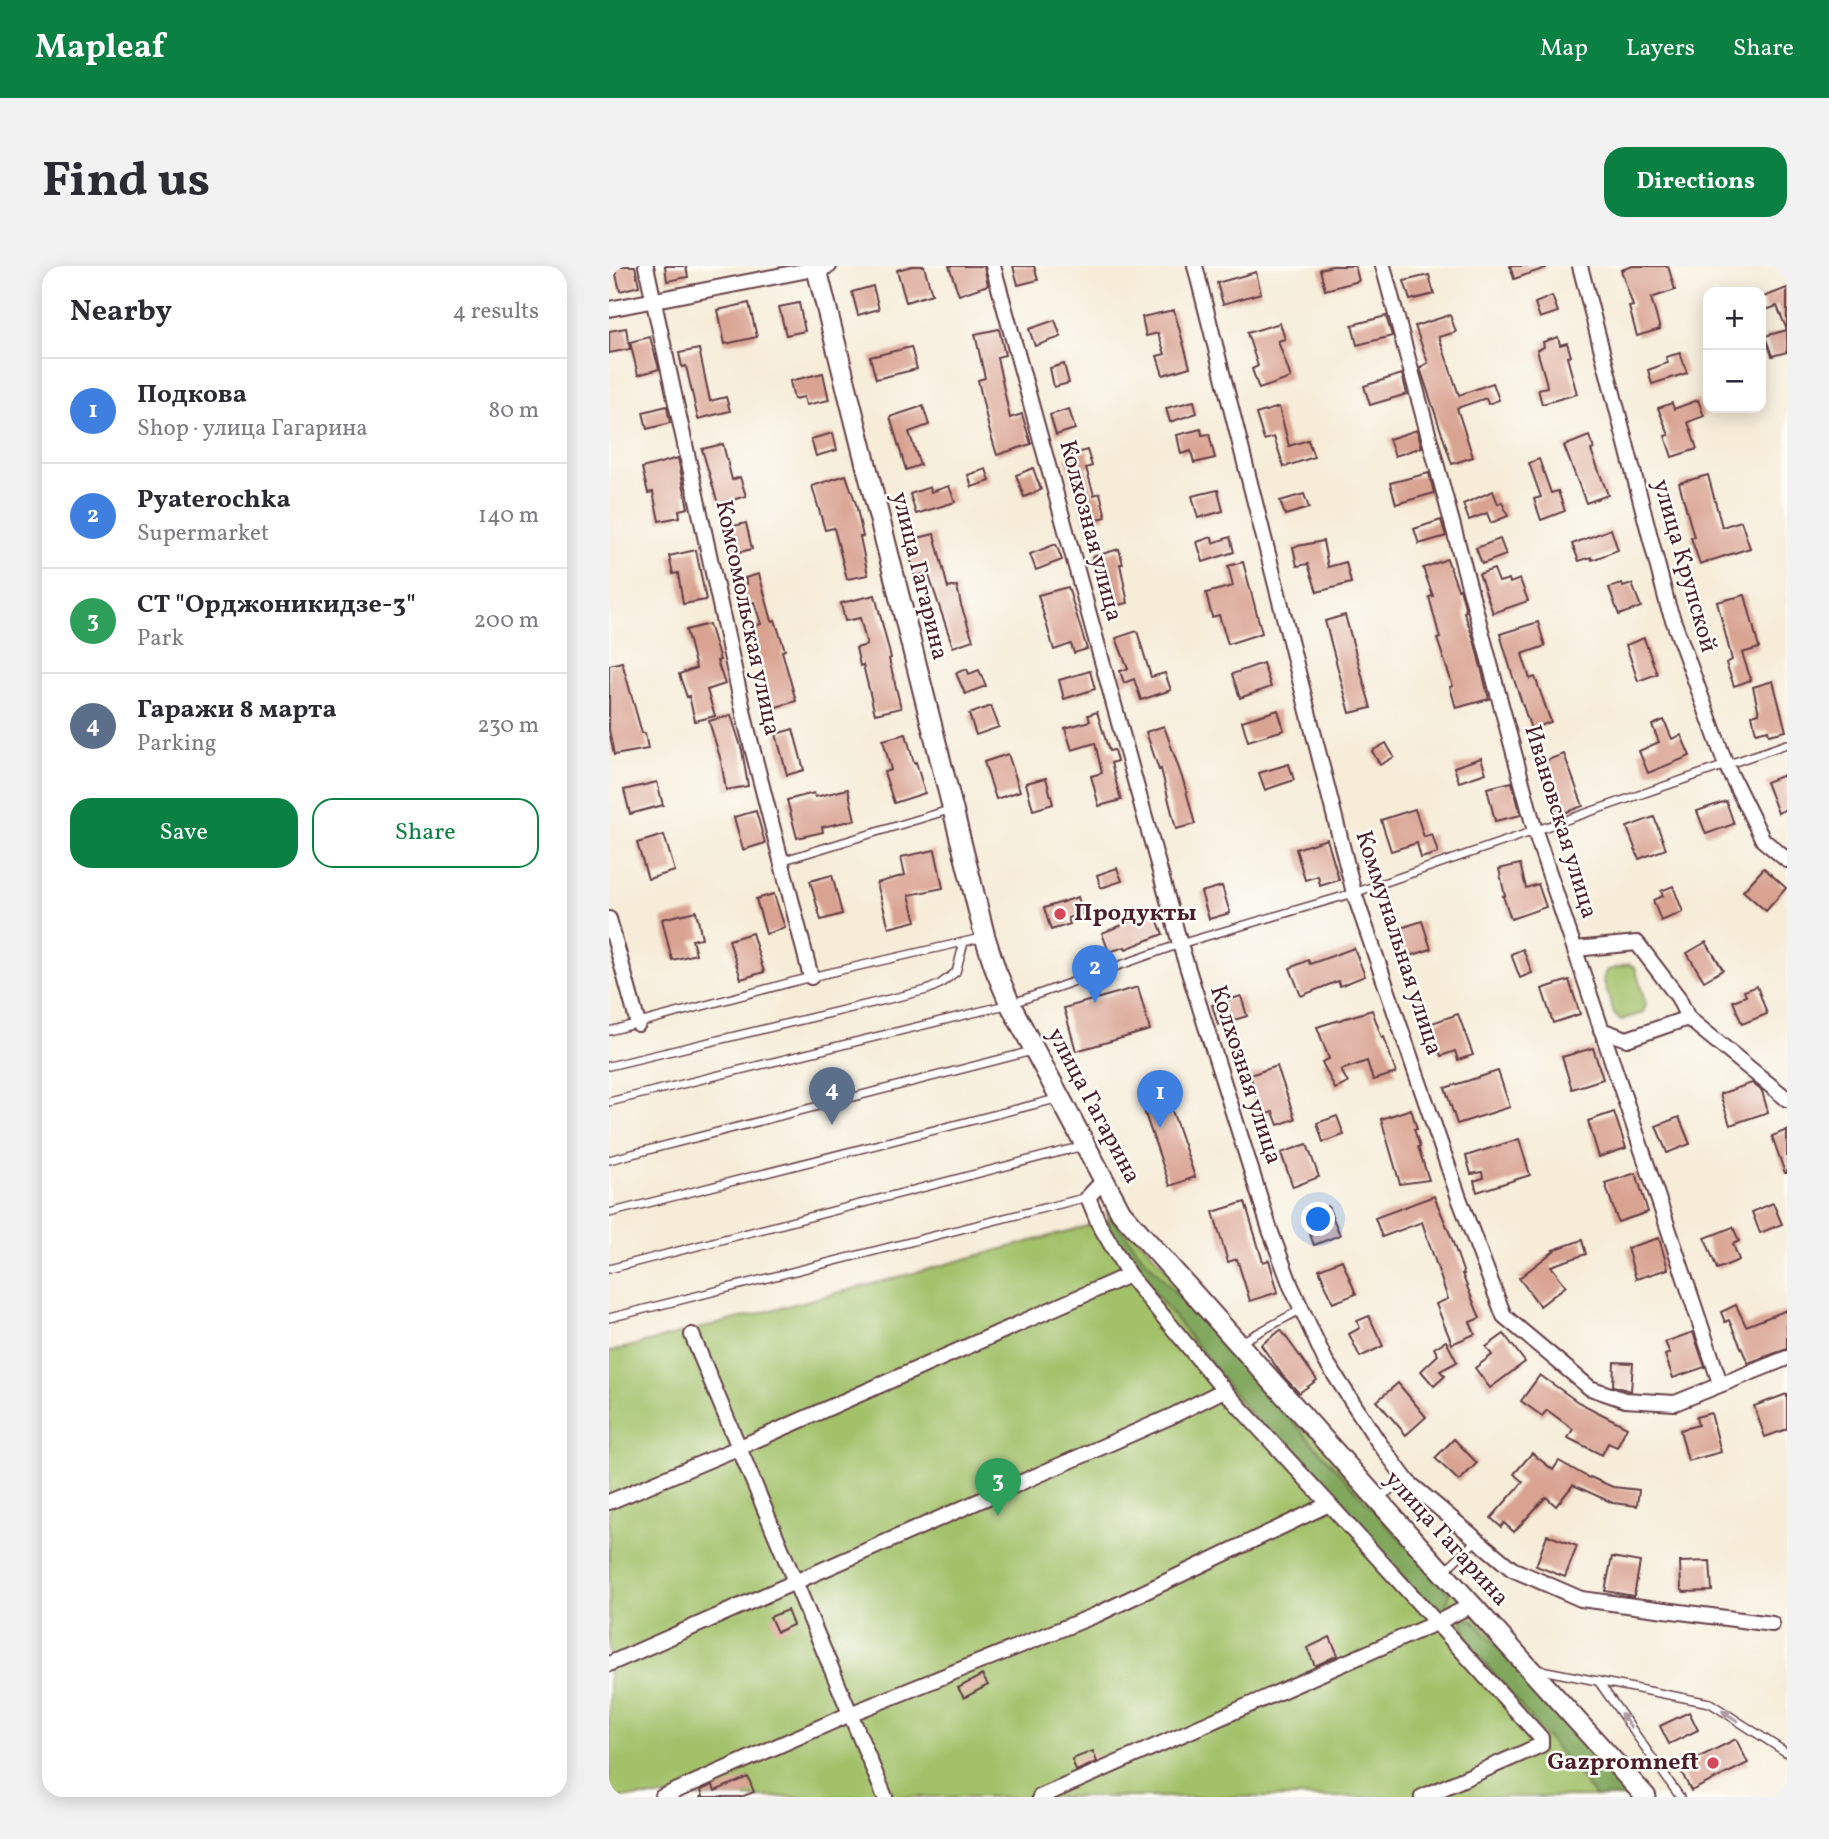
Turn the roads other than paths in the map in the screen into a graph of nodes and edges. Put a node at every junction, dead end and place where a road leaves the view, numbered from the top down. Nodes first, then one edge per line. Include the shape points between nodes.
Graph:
1 (646, 266) edge
2 (993, 266) edge
3 (1195, 266) edge
4 (1383, 266) edge
5 (1580, 266) edge
6 (821, 267) edge
7 (654, 299) junction
8 (609, 309) edge
9 (1787, 744) edge
10 (1726, 765) junction
11 (953, 809) junction
12 (1535, 831) junction
13 (1787, 860) edge
14 (781, 861) junction
15 (1354, 893) junction
16 (609, 919) edge
17 (985, 937) junction
18 (964, 942) junction
19 (1180, 944) junction
20 (1574, 949) junction
21 (811, 977) junction
22 (1010, 1004) junction
23 (1688, 1018) junction
24 (638, 1024) junction
25 (1601, 1030) junction
26 (609, 1031) edge
27 (1035, 1050) junction
28 (609, 1066) edge
29 (1060, 1098) junction
30 (1787, 1099) edge
31 (609, 1102) edge
32 (1086, 1145) junction
33 (609, 1160) edge
34 (1104, 1180) junction
35 (1088, 1196) junction
36 (609, 1213) edge
37 (609, 1269) edge
38 (1129, 1275) junction
39 (1302, 1310) junction
40 (609, 1318) edge
41 (692, 1335) dead end
42 (1238, 1343) junction
43 (1787, 1357) edge
44 (1720, 1383) junction
45 (1224, 1390) junction
46 (740, 1447) junction
47 (1408, 1482) junction
48 (1376, 1498) junction
49 (609, 1502) edge
50 (1329, 1504) junction
51 (1478, 1540) junction
52 (1443, 1573) junction
53 (795, 1582) junction
54 (1472, 1605) junction
55 (1438, 1622) junction
56 (1772, 1624) dead end
57 (609, 1664) edge
58 (1528, 1668) junction
59 (1598, 1681) junction
60 (850, 1714) junction
61 (1787, 1753) edge
62 (662, 1797) edge
63 (885, 1797) edge
64 (1040, 1797) edge
65 (1422, 1797) edge
66 (1646, 1797) edge
67 (1680, 1797) edge

1 - 7 street, Комсомольская улица
2 - 19 street, Колхозная улица
3 - 15 street, Коммунальная улица
4 - 12 street, Ивановская улица
5 - 10 street, улица Крупской via 1668,606
6 - 7 street
6 - 11 main road, улица Гагарина
7 - 8 street
7 - 14 street, Комсомольская улица via 747,727
9 - 10 lane
10 - 12 lane
10 - 13 street, улица Крупской via 1763,840
11 - 14 lane
11 - 17 main road, улица Гагарина
12 - 15 lane
12 - 20 street, Ивановская улица
14 - 21 street, Комсомольская улица
15 - 19 lane
15 - 44 street, Коммунальная улица via 1504,1315 1590,1388 1625,1400 1675,1403
16 - 24 street
17 - 18 lane
17 - 22 main road, улица Гагарина
18 - 21 lane
18 - 28 lane via 956,972 927,990
19 - 22 lane
19 - 39 street, Колхозная улица via 1270,1230
20 - 23 street via 1637,943 1678,997
20 - 25 street, Ивановская улица
21 - 24 lane
22 - 27 main road, улица Гагарина
22 - 31 lane
23 - 25 street via 1627,1039
23 - 30 street
24 - 26 lane
25 - 44 street, Ивановская улица
27 - 29 main road, улица Гагарина
27 - 33 lane
29 - 32 main road, улица Гагарина
29 - 36 lane
32 - 34 main road, улица Гагарина
32 - 37 lane
34 - 35 street
34 - 42 main road, улица Гагарина via 1121,1212
35 - 38 street via 1098,1224
35 - 40 lane
38 - 45 street
38 - 46 street
39 - 42 lane
39 - 47 street, Колхозная улица via 1325,1360
41 - 46 street
42 - 48 main road, улица Гагарина
43 - 44 street, Коммунальная улица
45 - 50 street
45 - 53 street
46 - 49 street
46 - 53 street
47 - 48 lane
47 - 51 street, Колхозная улица
48 - 52 main road, улица Гагарина
50 - 55 street
50 - 60 street via 1095,1615
51 - 52 lane
51 - 56 street, Колхозная улица via 1512,1569 1581,1600
52 - 54 main road, улица Гагарина
53 - 57 street
53 - 60 street
54 - 55 street
54 - 58 main road, улица Гагарина
55 - 64 street
55 - 65 street via 1541,1738 1541,1745
58 - 59 lane
58 - 66 main road, улица Гагарина
61 -> 59 lane via 1710,1703
67 -> 59 lane
60 - 62 street
60 - 63 street

